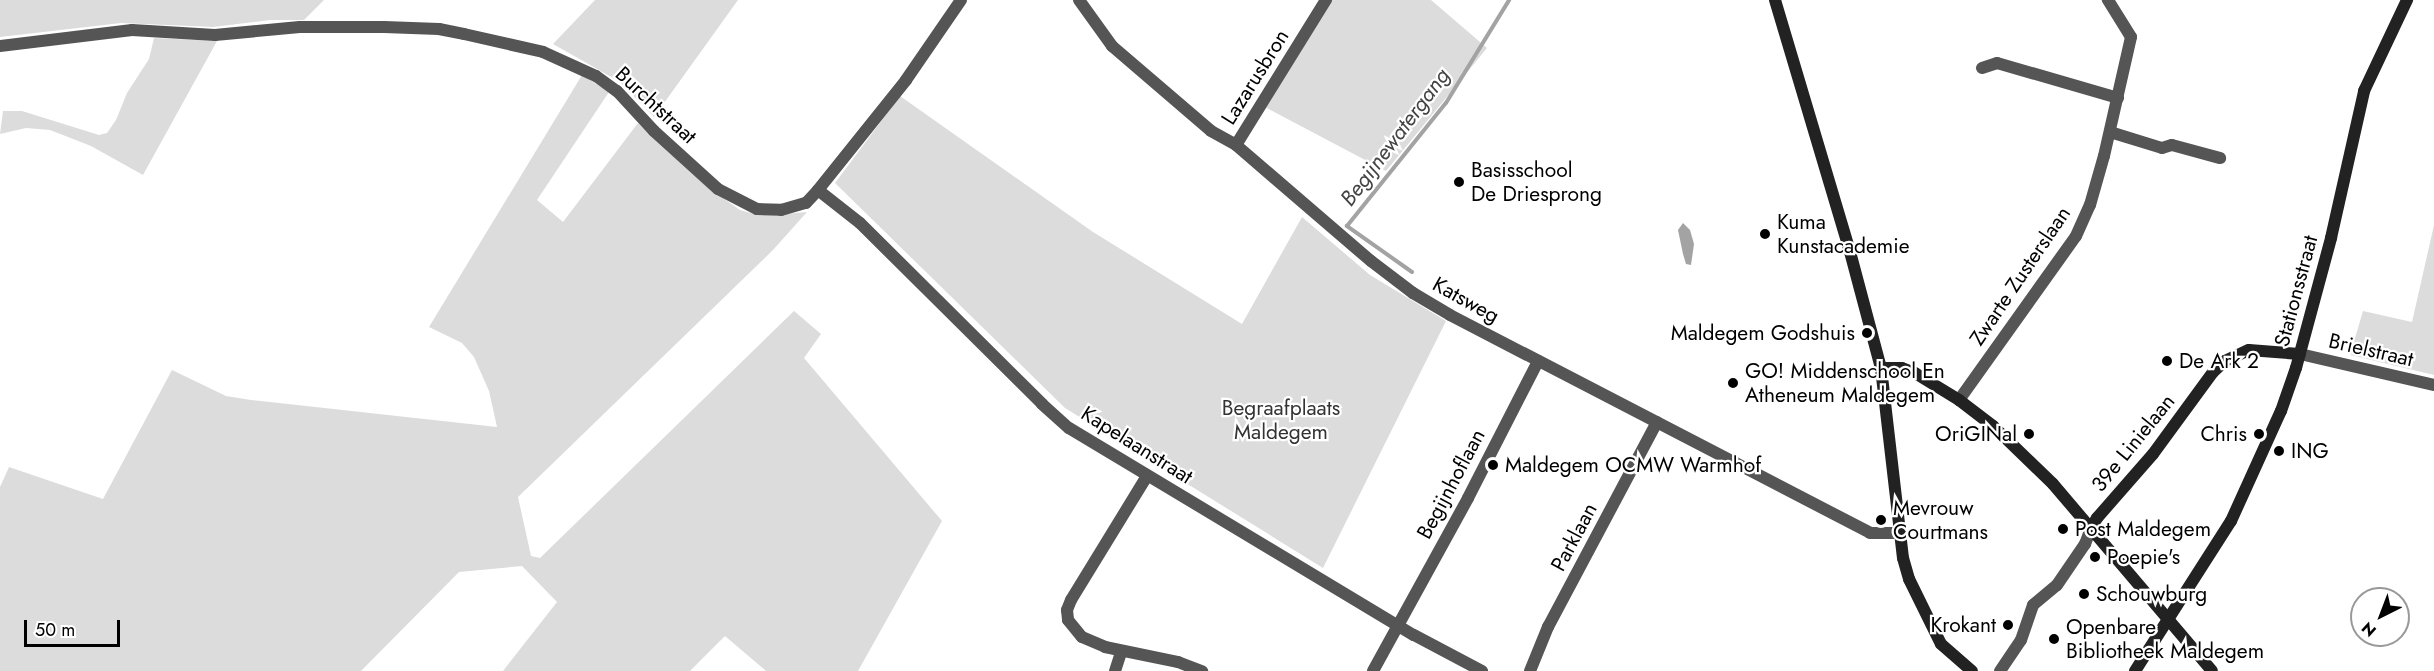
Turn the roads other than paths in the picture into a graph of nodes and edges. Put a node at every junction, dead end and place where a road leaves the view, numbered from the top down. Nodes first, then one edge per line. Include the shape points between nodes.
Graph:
1 (961, 0) edge
2 (1079, 0) edge
3 (1326, 0) edge
4 (1774, 0) edge
5 (2108, 0) edge
6 (2407, 0) edge
7 (0, 46) edge
8 (1982, 68) dead end
9 (2118, 98) junction
10 (2110, 132) junction
11 (1236, 145) junction
12 (2220, 158) dead end
13 (818, 190) junction
14 (2300, 354) junction
15 (1538, 361) junction
16 (1881, 368) junction
17 (2434, 385) edge
18 (1959, 400) junction
19 (1657, 422) junction
20 (1147, 476) junction
21 (2091, 528) junction
22 (1900, 533) junction
23 (2168, 620) junction
24 (1398, 625) junction
25 (1121, 653) junction
26 (1115, 671) edge
27 (1202, 671) edge
28 (1373, 671) edge
29 (1482, 671) edge
30 (1530, 671) edge
31 (1972, 671) edge
32 (2000, 671) edge
33 (2135, 671) edge
34 (2212, 671) edge

1 - 13 street, Burchtstraat via 906,80
2 - 11 street, Katsweg via 1112,46 1211,131
3 - 11 street, Lazarusbron
4 - 16 street
5 - 9 street, Zwarte Zusterslaan via 2131,37
6 - 14 street, Stationsstraat via 2364,91
7 - 13 street, Burchtstraat via 132,30 215,35 300,27 440,29 543,52 596,76 617,91 718,189 757,209 781,210 806,202
8 - 9 street via 1997,63
9 - 10 street, Zwarte Zusterslaan
10 - 12 street via 2162,148 2172,145
10 - 18 street, Zwarte Zusterslaan via 2090,205 2076,236
11 - 15 street, Katsweg via 1413,293
13 - 20 street, Kapelaanstraat via 860,223 1069,428
14 - 17 street, Brielstraat
14 - 21 street, 39e Linielaan via 2248,350 2225,362 2213,372 2153,454
14 - 23 street, Stationsstraat via 2281,411 2236,512
15 - 19 street, Katsweg
15 - 24 street, Begijnhoflaan
16 - 18 street via 1902,368
16 - 22 street
18 - 21 street via 2021,452
19 - 22 street, Katsweg via 1870,533
19 - 30 street, Parklaan via 1548,627
20 - 24 street, Kapelaanstraat
20 - 25 street via 1067,610 1073,629 1082,637
21 - 23 street
21 - 32 street via 2085,544 2057,585 2033,605 2021,640
22 - 31 street via 1909,579 1941,644
23 - 33 street, Stationsstraat
23 - 34 street
24 - 28 street, Begijnhoflaan
24 - 29 street, Kapelaanstraat
25 - 26 street
25 - 27 street via 1178,662

